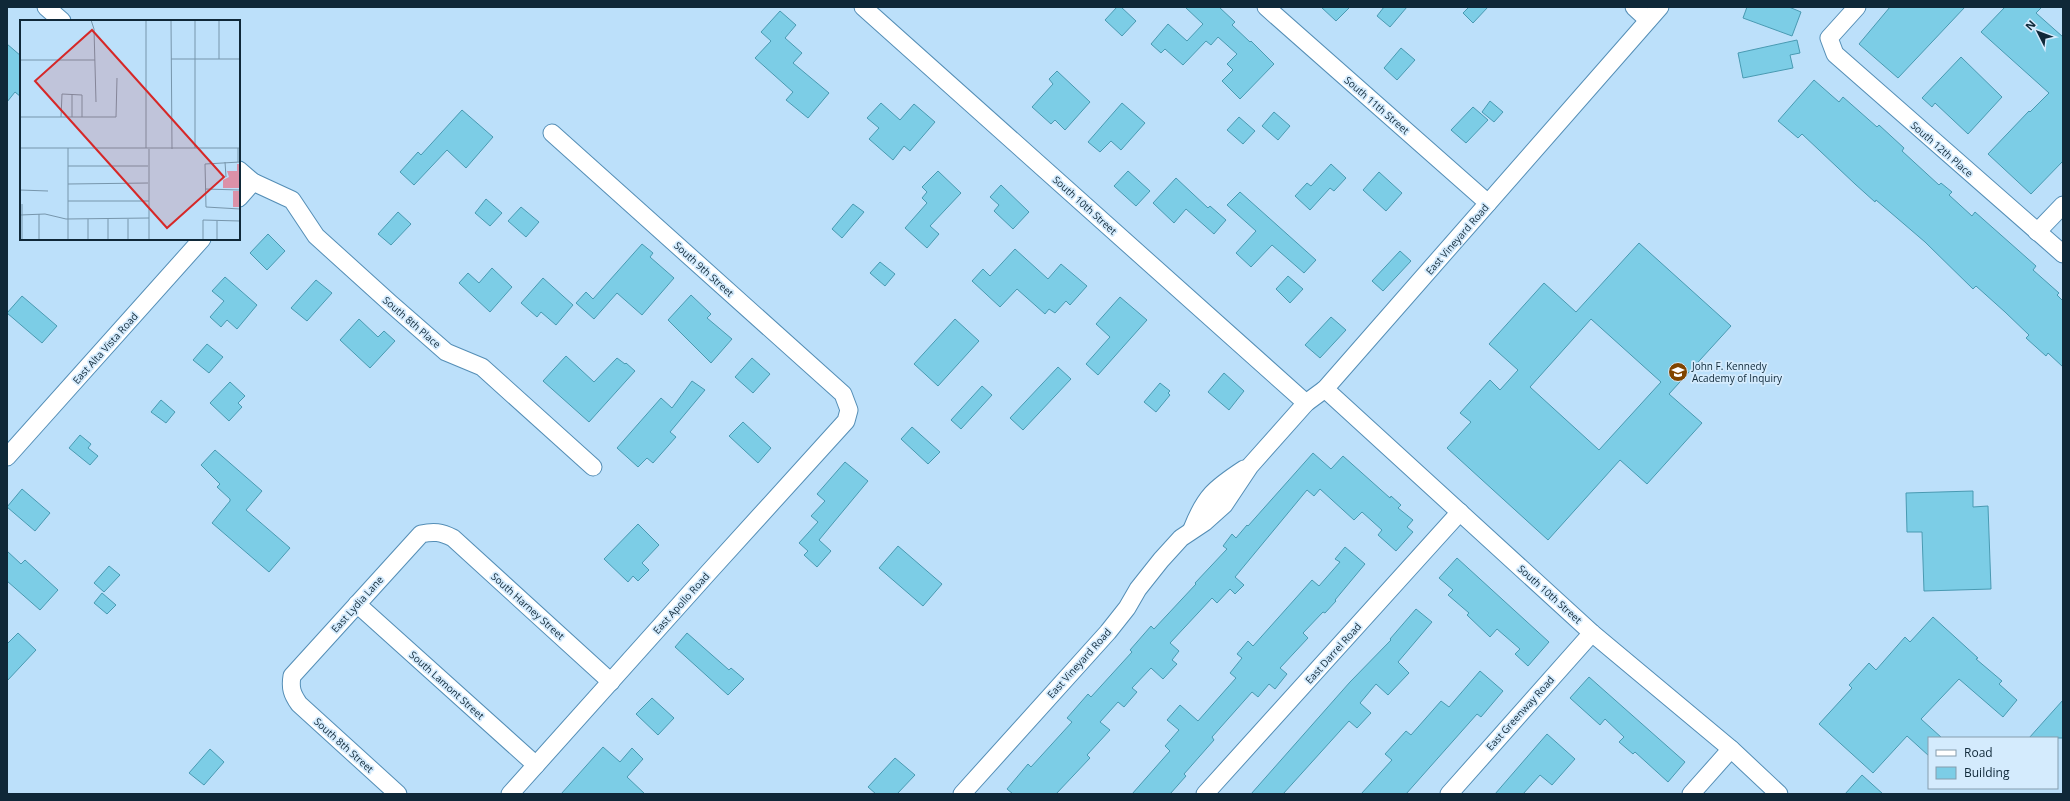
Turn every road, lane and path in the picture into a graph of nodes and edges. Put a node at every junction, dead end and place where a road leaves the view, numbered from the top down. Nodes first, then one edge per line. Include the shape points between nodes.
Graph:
1 (46, 7) edge
2 (863, 7) edge
3 (1266, 7) edge
4 (1634, 7) edge
5 (1660, 7) edge
6 (1857, 7) edge
7 (61, 20) edge
8 (1648, 20) junction
9 (552, 133) dead end
10 (240, 171) edge
11 (253, 182) junction
12 (240, 197) edge
13 (1488, 203) junction
14 (2063, 205) edge
15 (2037, 232) junction
16 (201, 240) edge
17 (2063, 254) edge
18 (1325, 389) junction
19 (1306, 402) junction
20 (849, 410) joint
21 (7, 457) edge
22 (592, 467) dead end
23 (1460, 512) junction
24 (443, 533) joint
25 (357, 604) junction
26 (1592, 633) junction
27 (611, 682) junction
28 (292, 695) joint
29 (1731, 749) junction
30 (536, 765) junction
31 (398, 794) edge
32 (510, 794) edge
33 (962, 794) edge
34 (1206, 794) edge
35 (1449, 794) edge
36 (1691, 794) edge
37 (1779, 794) edge

1 - 7 street
2 - 19 street, South 10th Street
3 - 13 street, South 11th Street
4 - 8 street
5 - 8 street, East Vineyard Road
6 - 15 street, South 12th Place via 1829,38 1835,54
8 - 13 street, East Vineyard Road
9 - 20 street, South 9th Street via 843,394
10 - 11 street, South 8th Place
11 - 12 street
11 - 22 street, South 8th Place via 292,200 316,236 390,303 446,352 482,367
13 - 18 street, East Vineyard Road
14 - 15 street
15 - 17 street, South 12th Place
16 - 21 street, East Alta Vista Road
18 - 19 street, East Vineyard Road
18 - 23 street, South 10th Street
19 - 33 street, East Vineyard Road via 1250,466 1224,505 1205,522 1192,529 1161,560 1108,632
20 - 27 street, East Apollo Road via 846,421
23 - 26 street, South 10th Street
23 - 34 street, East Darrel Road
24 - 25 street, East Lydia Lane via 421,534
24 - 27 street, South Harney Street via 453,538
25 - 28 street, East Lydia Lane via 292,676
25 - 30 street, South Lamont Street
26 - 29 street, South 10th Street
26 - 35 street, East Greenway Road
27 - 30 street, East Apollo Road
28 - 31 street, South 8th Street
29 - 36 street
29 - 37 street, South 10th Street
30 - 32 street, East Apollo Road

